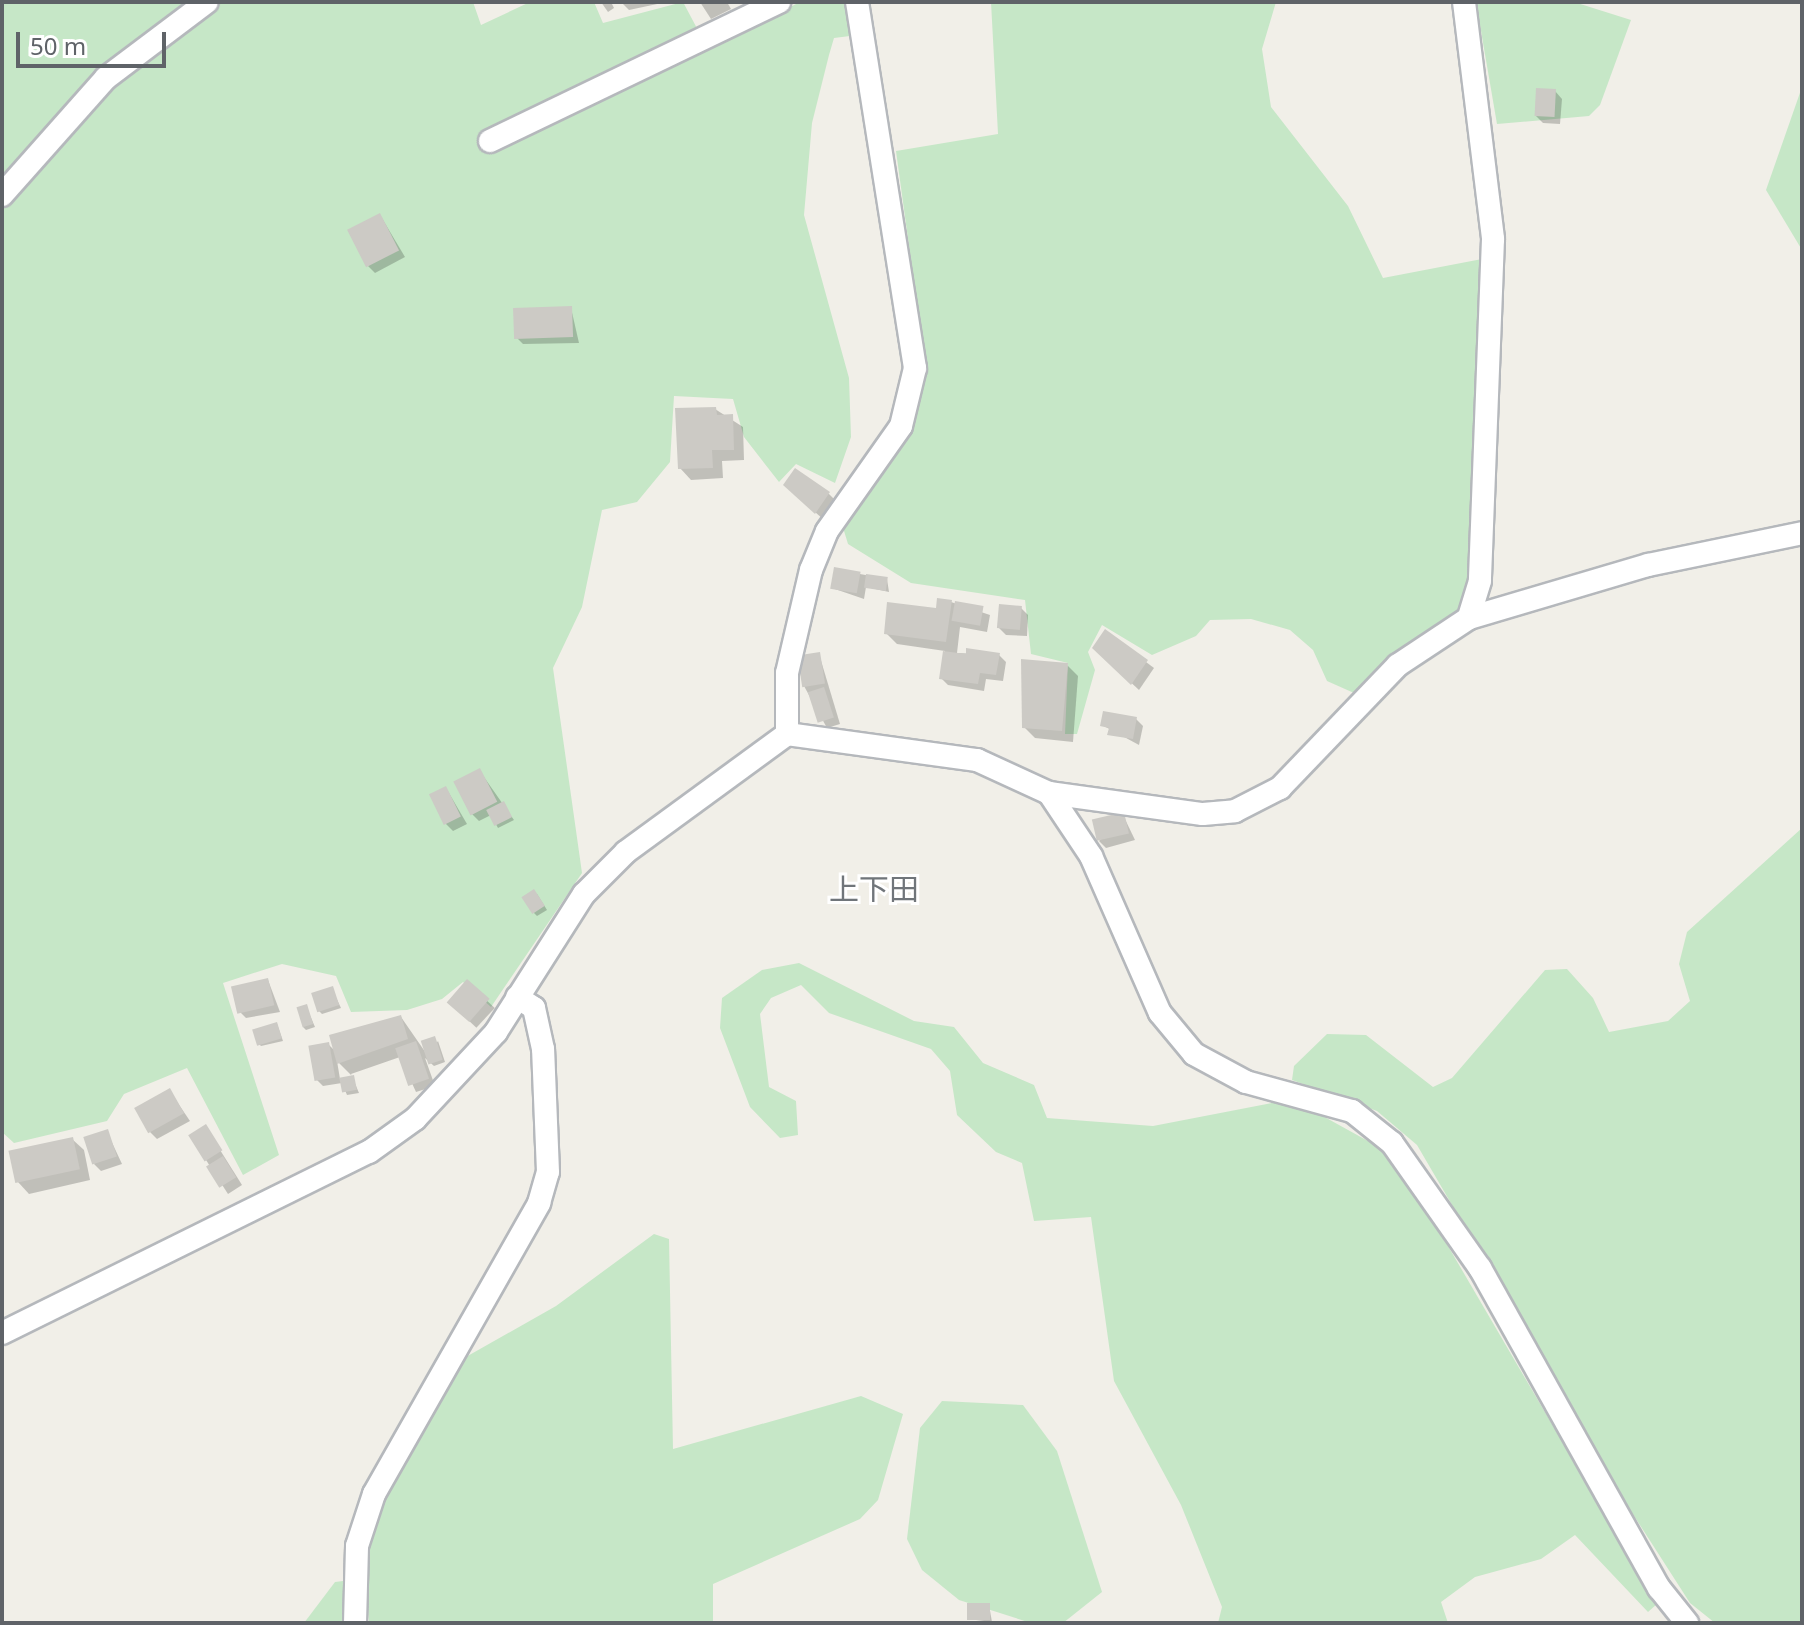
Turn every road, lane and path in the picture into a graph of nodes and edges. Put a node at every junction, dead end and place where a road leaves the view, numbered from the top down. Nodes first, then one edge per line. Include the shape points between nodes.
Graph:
1 (207, 2) edge
2 (779, 2) edge
3 (857, 2) edge
4 (1464, 2) edge
5 (490, 141) dead end
6 (2, 195) edge
7 (1802, 533) edge
8 (1469, 618) junction
9 (787, 734) junction
10 (1049, 793) junction
11 (517, 997) junction
12 (2, 1333) edge
13 (355, 1623) edge
14 (1687, 1623) edge

1 - 6 street via 106,78
2 - 5 street
3 - 9 street via 915,368 901,426 827,531 811,570 787,673
4 - 8 street via 1493,239 1480,581
7 - 8 street via 1648,565
8 - 10 street via 1398,665 1301,770 1257,803 1203,814
9 - 10 street via 977,760
9 - 11 street via 626,852 584,894
10 - 14 street via 1091,856 1176,1035 1221,1072 1352,1111 1392,1143 1429,1191 1659,1588
11 - 12 street via 460,1078 369,1152
11 - 13 street via 534,1008 543,1049 548,1172 539,1203 374,1494 357,1546

